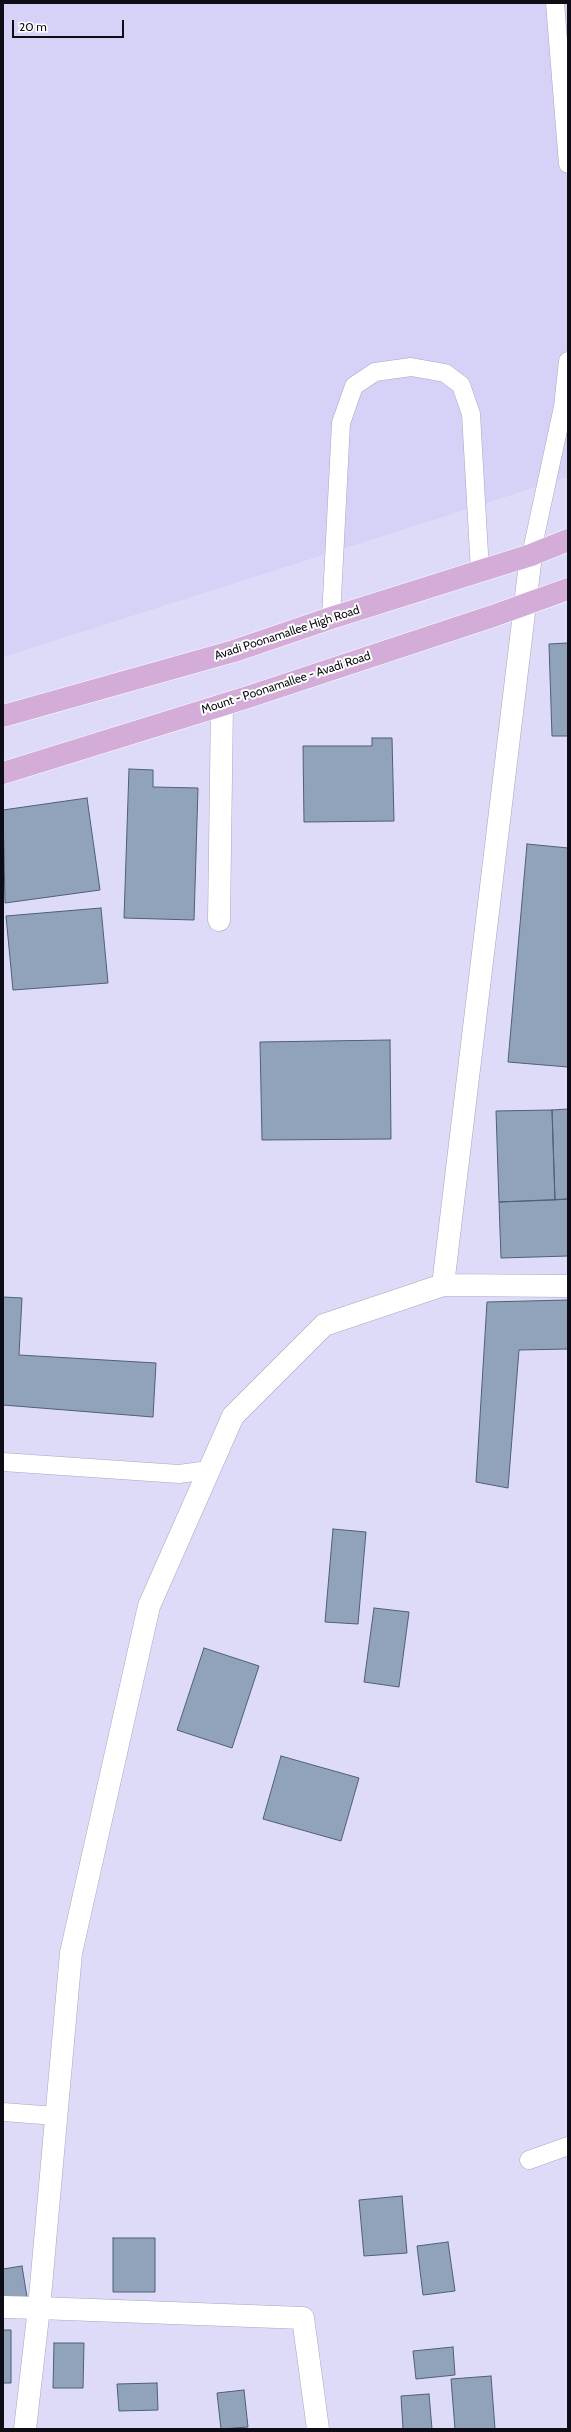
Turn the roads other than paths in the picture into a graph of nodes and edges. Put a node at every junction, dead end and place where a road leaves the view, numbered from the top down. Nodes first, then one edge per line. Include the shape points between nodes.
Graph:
1 (555, 3) edge
2 (568, 164) edge
3 (568, 361) edge
4 (568, 540) edge
5 (532, 555) junction
6 (480, 571) junction
7 (568, 588) edge
8 (526, 604) junction
9 (330, 618) junction
10 (222, 705) junction
11 (3, 716) edge
12 (3, 773) edge
13 (219, 920) dead end
14 (443, 1285) junction
15 (568, 1286) edge
16 (3, 1462) edge
17 (209, 1470) junction
18 (3, 2112) edge
19 (56, 2116) junction
20 (568, 2146) edge
21 (529, 2160) dead end
22 (3, 2307) edge
23 (39, 2308) junction
24 (25, 2429) edge
25 (318, 2429) edge

1 - 2 lane
3 - 5 lane via 563,407
4 - 5 main road, Avadi Poonamallee High Road
5 - 6 main road, Avadi Poonamallee High Road
5 - 8 street
6 - 9 main road, Avadi Poonamallee High Road
6 - 9 lane via 471,414 461,385 445,373 411,367 375,372 354,386 341,423
7 - 8 main road, Mount - Poonamallee - Avadi Road
8 - 10 main road, Mount - Poonamallee - Avadi Road
8 - 14 street
9 - 11 main road, Avadi Poonamallee High Road via 234,651
10 - 12 main road, Mount - Poonamallee - Avadi Road
10 - 13 street
14 - 15 street
14 - 17 street via 324,1325 233,1416
16 - 17 lane via 179,1474
17 - 19 street via 149,1606 71,1953
18 - 19 lane
19 - 23 street
20 - 21 lane
22 - 23 street
23 - 24 street
23 - 25 street via 303,2318

